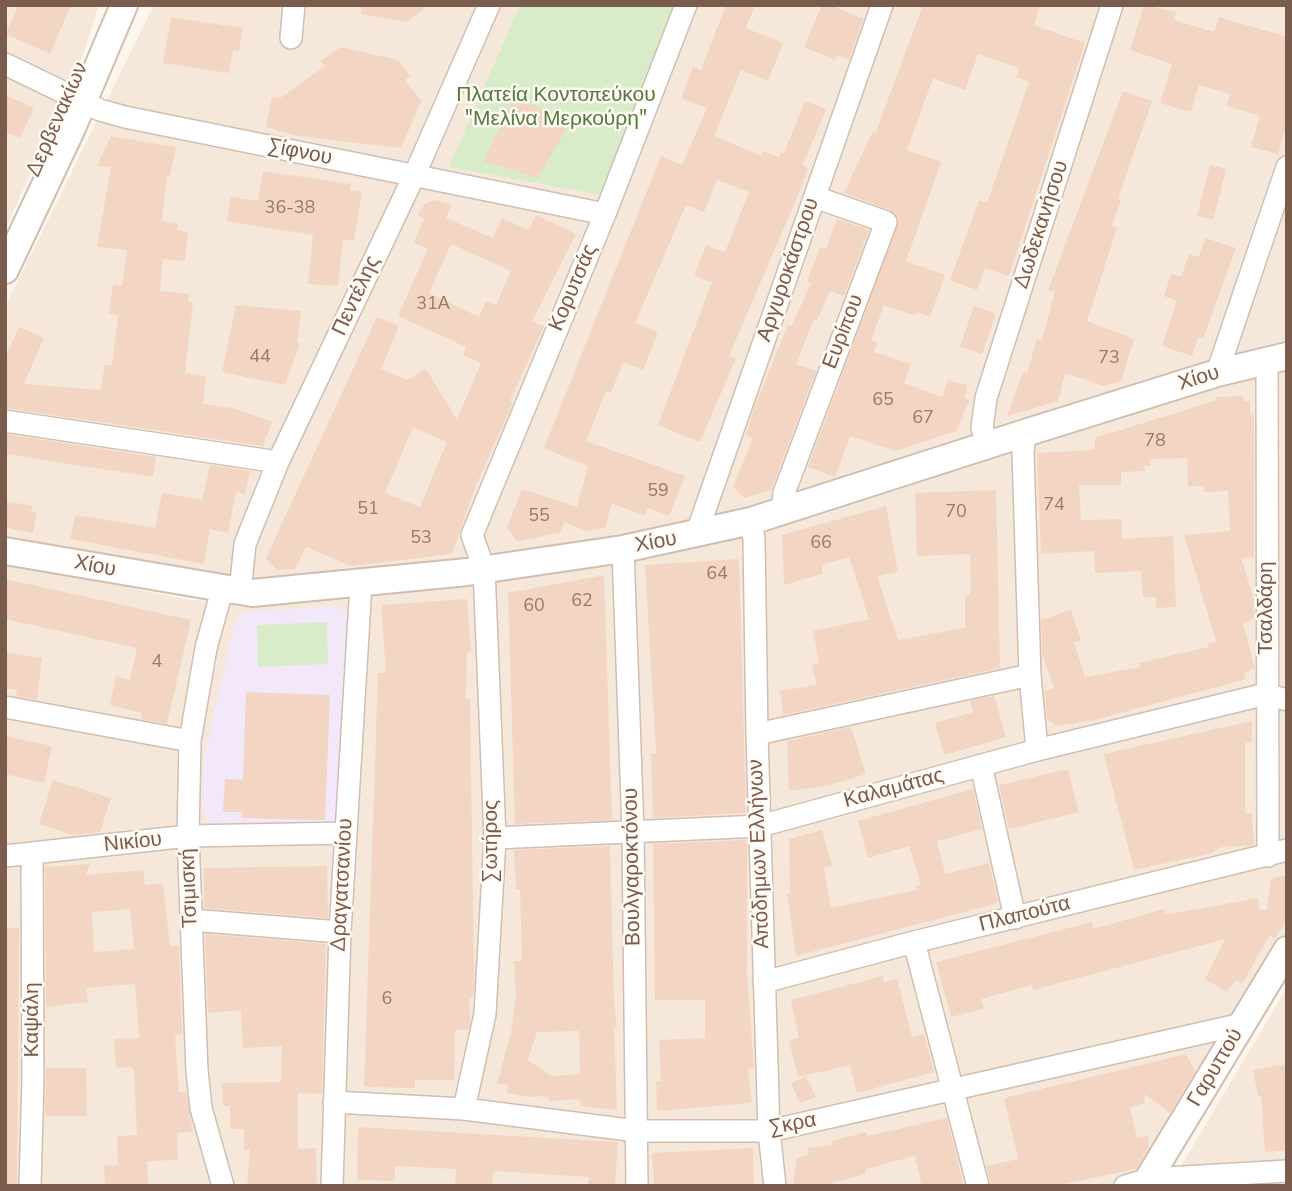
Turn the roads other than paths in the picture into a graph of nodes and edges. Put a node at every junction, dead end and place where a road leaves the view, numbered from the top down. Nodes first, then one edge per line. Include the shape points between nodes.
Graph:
1 (108, 5) edge
2 (124, 5) edge
3 (294, 5) edge
4 (489, 5) edge
5 (686, 5) edge
6 (882, 5) edge
7 (1112, 5) edge
8 (291, 38) dead end
9 (5, 64) edge
10 (78, 100) junction
11 (1287, 167) edge
12 (414, 176) junction
13 (815, 197) junction
14 (604, 214) junction
15 (5, 234) edge
16 (5, 270) edge
17 (1277, 358) edge
18 (1217, 373) junction
19 (5, 421) edge
20 (1026, 433) junction
21 (988, 445) junction
22 (278, 462) junction
23 (782, 512) junction
24 (751, 522) junction
25 (696, 535) junction
26 (623, 549) junction
27 (5, 551) edge
28 (484, 569) junction
29 (360, 584) junction
30 (231, 591) junction
31 (1030, 675) junction
32 (1276, 697) edge
33 (5, 708) edge
34 (757, 734) junction
35 (190, 741) junction
36 (1037, 750) junction
37 (981, 765) junction
38 (760, 826) junction
39 (346, 832) junction
40 (633, 832) junction
41 (188, 836) junction
42 (495, 838) junction
43 (1277, 853) edge
44 (32, 854) junction
45 (5, 856) edge
46 (1015, 918) junction
47 (191, 920) junction
48 (340, 932) junction
49 (914, 942) junction
50 (1283, 962) edge
51 (764, 982) junction
52 (1242, 1024) junction
53 (953, 1088) junction
54 (334, 1102) junction
55 (464, 1109) junction
56 (637, 1131) junction
57 (769, 1131) junction
58 (1287, 1171) edge
59 (1140, 1183) edge
60 (30, 1186) edge
61 (223, 1186) edge
62 (332, 1186) edge
63 (637, 1186) edge
64 (775, 1186) edge
65 (978, 1186) edge

1 - 10 street, Δερβενακίων
2 - 10 street, Δερβενακίων via 95,74
3 - 8 street
4 - 12 street, Πεντέλης
5 - 14 street, Κορυτσάς
6 - 13 street, Αργυροκάστρου
7 - 21 street, Δωδεκανήσου via 986,398 982,428
9 - 10 street, Σίφνου
10 - 12 street, Σίφνου
10 - 15 street, Δερβενακίων
10 - 16 street, Δερβενακίων via 72,128
11 - 18 street
12 - 14 street, Σίφνου
12 - 22 street, Πεντέλης
13 - 23 street, Ευρίπου via 886,222 784,493
13 - 25 street, Αργυροκάστρου
14 - 28 street, Κορυτσάς via 472,535
17 - 18 street, Χίου
17 - 32 street, Τσαλδάρη
18 - 20 street, Χίου
19 - 22 street
20 - 21 street, Χίου
20 - 31 street
21 - 23 street, Χίου
22 - 30 street, Πεντέλης
23 - 24 street, Χίου
24 - 25 street, Χίου
24 - 34 street, Απόδημων Ελλήνων
25 - 26 street, Χίου
26 - 28 street, Χίου
26 - 40 street, Βουλγαροκτόνου
27 - 30 street, Χίου
28 - 29 street, Χίου
28 - 42 street, Σωτήρος
29 - 30 street, Χίου
29 - 39 street, Δραγατσανίου
30 - 35 street, Τσιμισκή via 205,648
31 - 34 street
31 - 36 street
32 - 36 street, Καλαμάτας
32 - 43 street, Τσαλδάρη
33 - 35 street
34 - 38 street, Απόδημων Ελλήνων
35 - 41 street, Τσιμισκή
36 - 37 street, Καλαμάτας
37 - 38 street, Καλαμάτας
37 - 46 street
38 - 40 street, Καλαμάτας
38 - 51 street, Απόδημων Ελλήνων
39 - 41 street, Νικίου
39 - 48 street, Δραγατσανίου
40 - 42 street, Καλαμάτας
40 - 56 street, Βουλγαροκτόνου
41 - 44 street, Νικίου
41 - 47 street, Τσιμισκή
42 - 55 street, Σωτήρος via 486,1005
43 - 46 street, Πλαπούτα
44 - 45 street, Νικίου
44 - 60 street, Καψάλη
46 - 49 street, Πλαπούτα
47 - 48 street
47 - 61 street, Τσιμισκή via 201,1108
48 - 54 street, Δραγατσανίου
49 - 51 street, Πλαπούτα
49 - 53 street
50 - 52 street, Γαρυττού
51 - 57 street, Απόδημων Ελλήνων
52 - 53 street, Σκρα
52 - 59 street, Γαρυττού
53 - 57 street, Σκρα
53 - 65 street
54 - 55 street, Σκρα
54 - 62 street, Δραγατσανίου
55 - 56 street, Σκρα
56 - 57 street, Σκρα
56 - 63 street, Βουλγαροκτόνου
57 - 64 street, Απόδημων Ελλήνων
58 - 59 street

